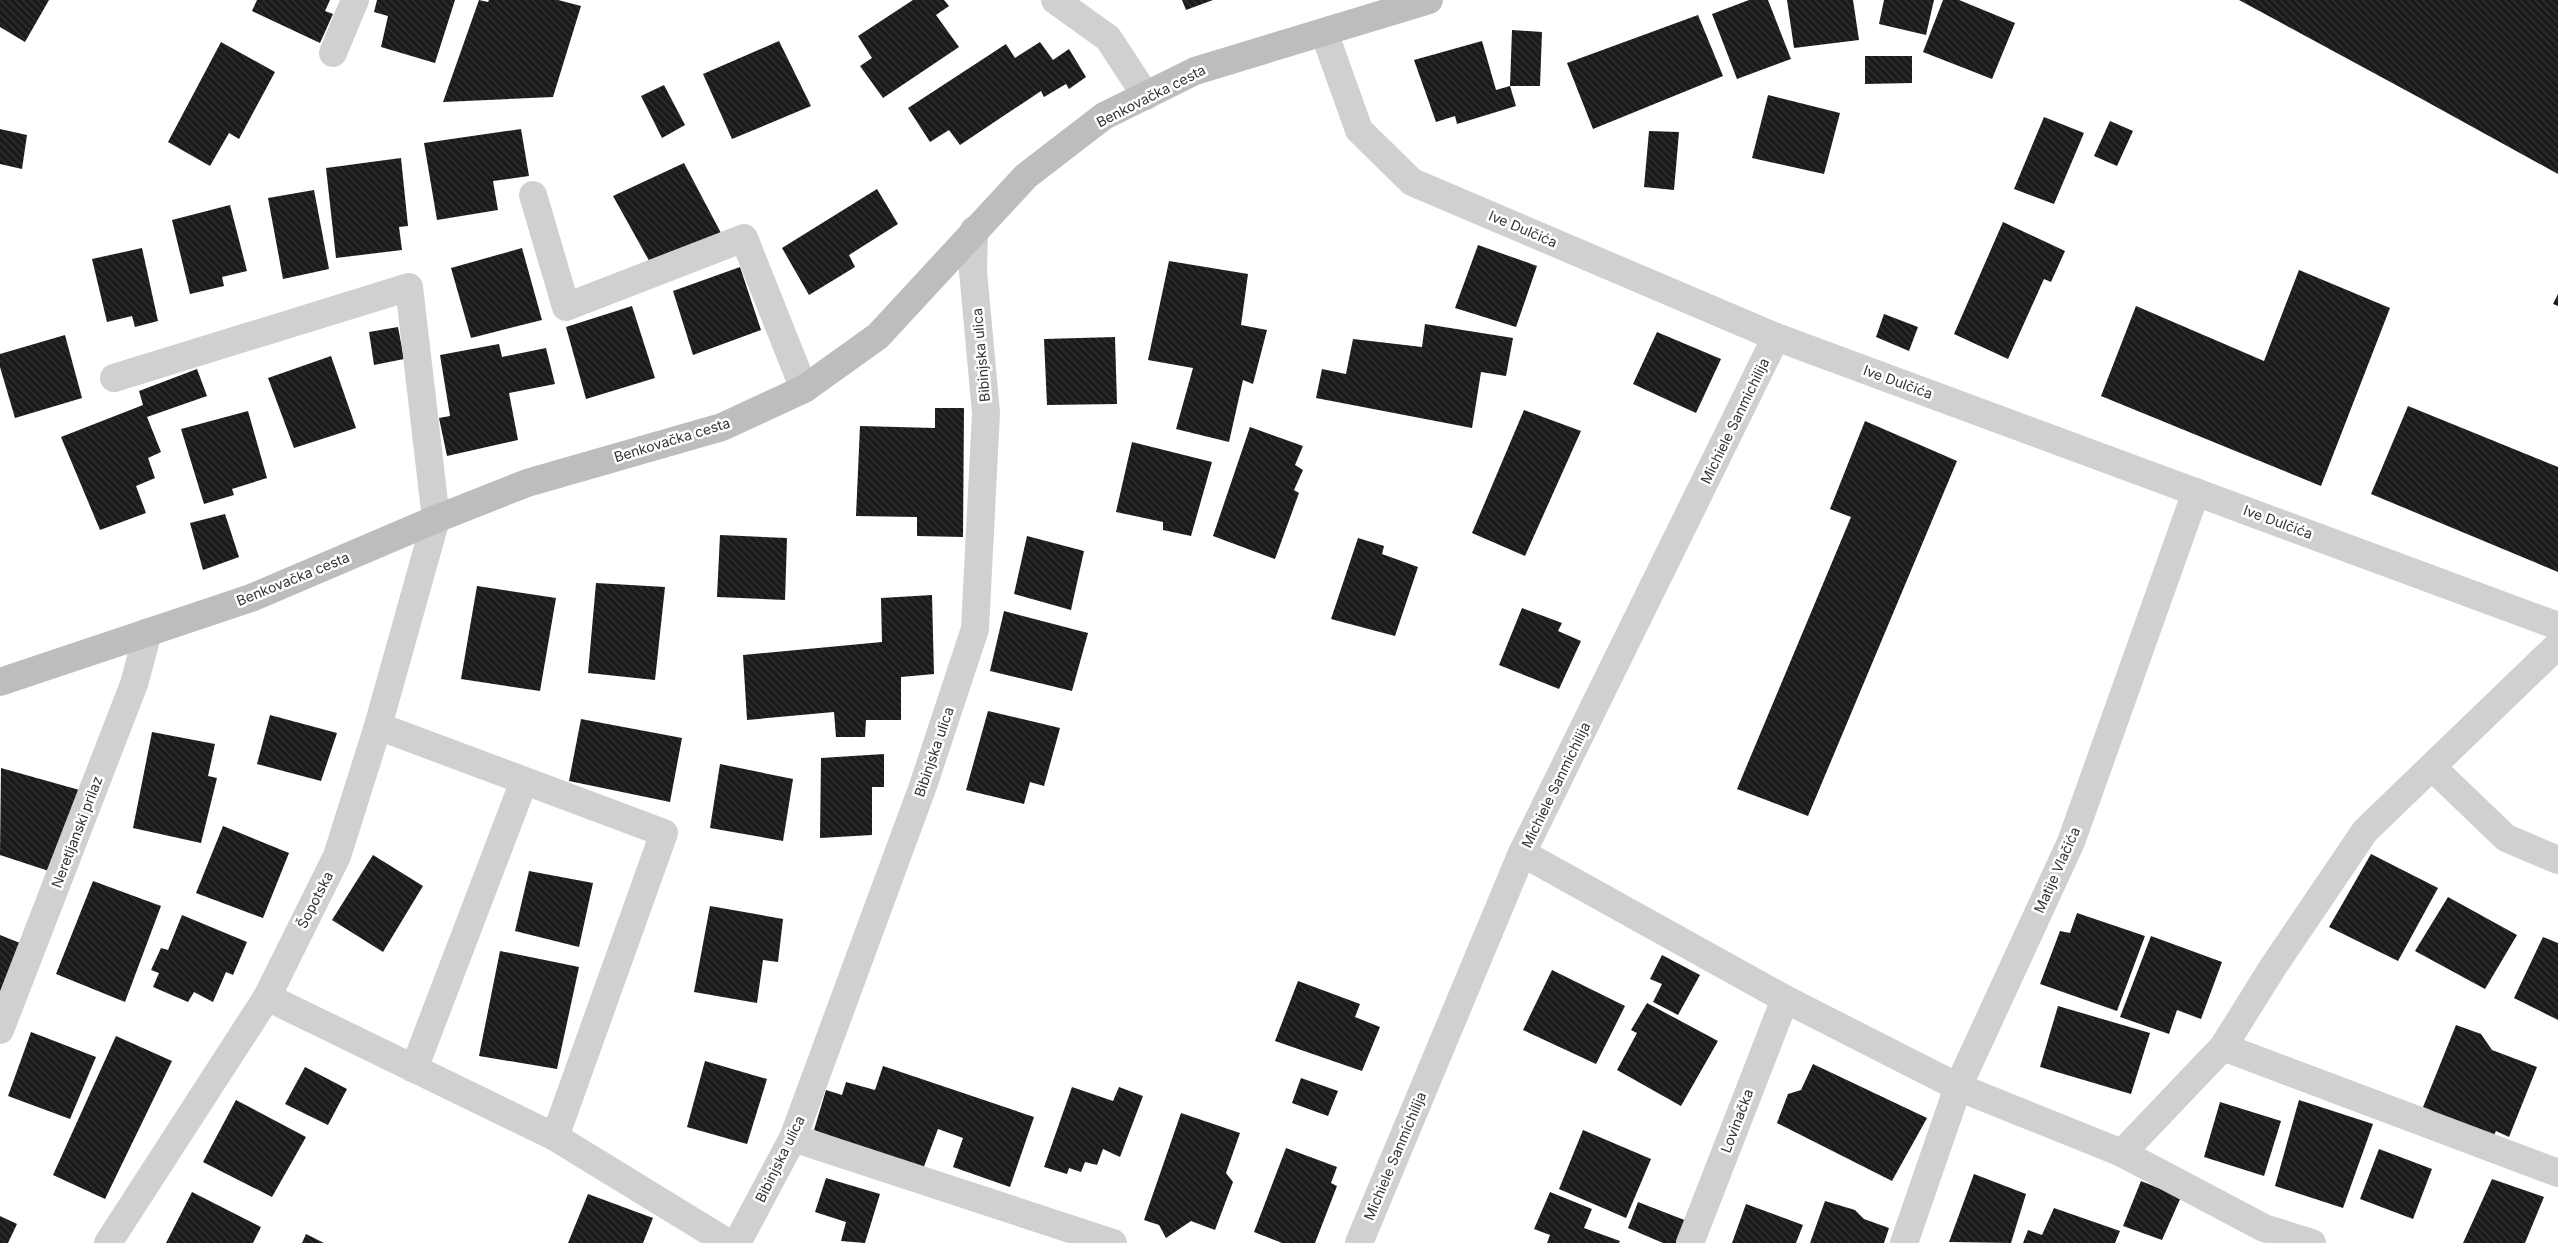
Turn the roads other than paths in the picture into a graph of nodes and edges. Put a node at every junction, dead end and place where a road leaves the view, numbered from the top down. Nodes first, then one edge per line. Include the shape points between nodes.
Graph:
1 (355, 0) edge
2 (1054, 0) edge
3 (1429, 0) edge
4 (1324, 32) junction
5 (333, 53) dead end
6 (1146, 96) junction
7 (533, 195) dead end
8 (974, 230) junction
9 (1776, 337) junction
10 (114, 378) dead end
11 (804, 389) junction
12 (2196, 492) junction
13 (436, 519) junction
14 (2558, 626) edge
15 (148, 632) junction
16 (2558, 645) edge
17 (0, 682) edge
18 (378, 726) junction
19 (2432, 767) junction
20 (524, 781) junction
21 (1522, 853) junction
22 (2558, 860) edge
23 (267, 997) junction
24 (1785, 999) junction
25 (0, 1030) edge
26 (2223, 1047) junction
27 (414, 1069) junction
28 (1958, 1087) junction
29 (555, 1137) junction
30 (793, 1138) junction
31 (2122, 1153) junction
32 (2558, 1173) edge
33 (108, 1243) edge
34 (728, 1243) edge
35 (737, 1243) edge
36 (1113, 1243) edge
37 (1359, 1243) edge
38 (1690, 1243) edge
39 (1904, 1243) edge
40 (2312, 1243) edge

1 - 5 street
2 - 6 street via 1108,38
3 - 4 main road, Benkovačka cesta
4 - 6 main road, Benkovačka cesta via 1195,70
4 - 9 street, Ive Dulčića via 1359,130 1412,182
6 - 8 main road, Benkovačka cesta via 1104,116 1026,176
7 - 11 street via 566,307 744,238
8 - 11 main road, Benkovačka cesta via 878,336
8 - 30 street, Bibinjska ulica via 973,271 986,413 975,629 923,786
9 - 12 street, Ive Dulčića
9 - 21 street, Michiele Sanmichilija
10 - 13 street via 409,287
11 - 13 main road, Benkovačka cesta via 722,427 527,483
12 - 14 street, Ive Dulčića
12 - 28 street, Matije Vlačića via 2071,842
13 - 15 main road, Benkovačka cesta via 251,598
13 - 18 street, Šopotska
15 - 17 main road, Benkovačka cesta
15 - 25 street, Neretljanski prilaz via 134,684
16 - 19 street
18 - 20 street
18 - 23 street, Šopotska via 337,856
19 - 22 street via 2506,838
19 - 26 street via 2365,831
20 - 27 street
20 - 29 street via 664,833
21 - 24 street
21 - 37 street, Michiele Sanmichilija
23 - 27 street
23 - 33 street, Šopotska
24 - 28 street
24 - 38 street, Lovinačka
26 - 31 street
26 - 32 street
27 - 29 street
28 - 31 street
28 - 39 street, Matije Vlačića
29 - 34 street
30 - 35 street, Bibinjska ulica
30 - 36 street
31 - 40 street via 2264,1228

